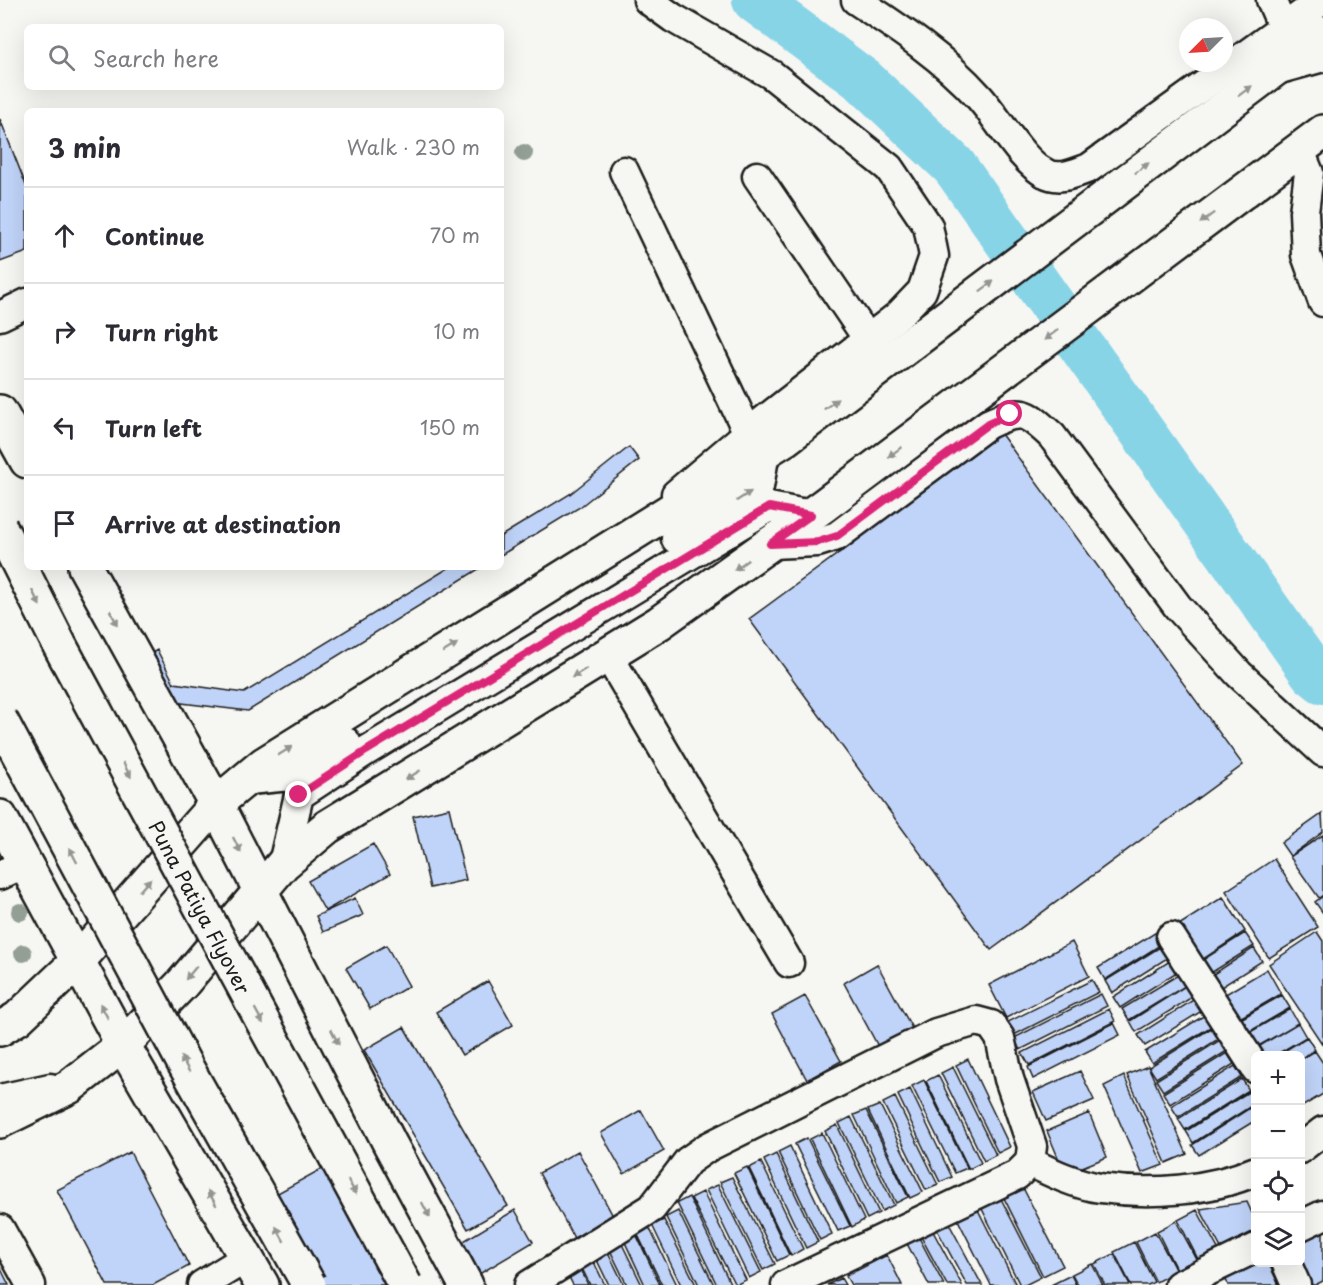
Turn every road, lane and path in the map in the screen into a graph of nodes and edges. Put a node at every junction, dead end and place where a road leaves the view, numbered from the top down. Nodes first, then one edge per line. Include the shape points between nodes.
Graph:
1 (648, 0) edge
2 (856, 0) edge
3 (1271, 0) edge
4 (1322, 0) edge
5 (1323, 33) edge
6 (1294, 52) edge
7 (1317, 135) edge
8 (624, 171) dead end
9 (758, 176) dead end
10 (1323, 302) edge
11 (24, 304) edge
12 (0, 316) edge
13 (868, 339) junction
14 (0, 412) edge
15 (766, 441) junction
16 (24, 456) edge
17 (817, 511) junction
18 (0, 527) edge
19 (770, 544) junction
20 (87, 570) edge
21 (608, 655) junction
22 (0, 719) edge
23 (1323, 752) edge
24 (240, 781) junction
25 (216, 804) junction
26 (0, 817) edge
27 (283, 864) junction
28 (13, 869) edge
29 (261, 891) junction
30 (1171, 938) dead end
31 (78, 961) junction
32 (789, 963) dead end
33 (32, 1005) junction
34 (0, 1029) edge
35 (0, 1040) edge
36 (123, 1045) junction
37 (1251, 1061) edge
38 (75, 1082) junction
39 (0, 1099) edge
40 (0, 1121) edge
41 (1030, 1162) junction
42 (1251, 1173) edge
43 (1323, 1215) edge
44 (1305, 1224) edge
45 (0, 1229) edge
46 (1251, 1250) edge
47 (1288, 1267) edge
48 (254, 1271) edge
49 (214, 1282) edge
50 (31, 1285) edge
51 (309, 1285) edge
52 (405, 1285) edge
53 (466, 1285) edge
54 (529, 1285) edge
55 (786, 1285) edge
56 (1179, 1285) edge
57 (1296, 1285) edge

1 - 13 street via 771,75 889,168 927,226 934,256 922,291
2 - 6 street via 944,64 979,97 1030,165 1047,175 1062,177 1089,168
3 - 6 street
4 - 6 street
5 - 6 main road
15 -> 6 main road
7 - 10 street via 1304,212 1306,255
7 -> 17 main road
8 - 15 street
9 - 13 street
11 - 12 street
13 - 15 street
14 - 16 main road
24 -> 15 main road via 622,540
24 -> 15 street via 290,776 759,487
17 - 19 main road
17 - 27 street via 769,507 299,795
18 -> 52 main road, Puna Patiya Flyover, bridge via 60,646
19 -> 21 main road
19 - 23 street via 818,542 837,536 988,424 1010,414 1029,416 1052,436 1178,607 1239,674
20 -> 25 main road
21 -> 27 main road via 327,827
21 - 32 street
51 -> 22 main road, bridge via 184,1063
24 - 25 main road
25 -> 29 main road
31 -> 25 main road
26 - 28 main road
27 - 29 main road
28 - 31 main road
29 -> 36 main road via 182,984
29 -> 53 main road
30 - 37 street
31 - 33 main road
36 -> 31 main road
33 - 34 main road
33 - 35 street
36 - 38 main road
48 -> 36 main road
38 - 39 street
38 - 40 main road
41 - 42 street via 1098,1188 1132,1190 1191,1187 1235,1180
41 - 54 street via 1032,1146 1009,1079 1000,1038 991,1025 976,1021 957,1025 708,1147 688,1161 652,1208
41 - 55 street via 1017,1175
43 - 44 street
45 - 50 street
46 - 56 street
47 - 57 street
48 - 49 street

